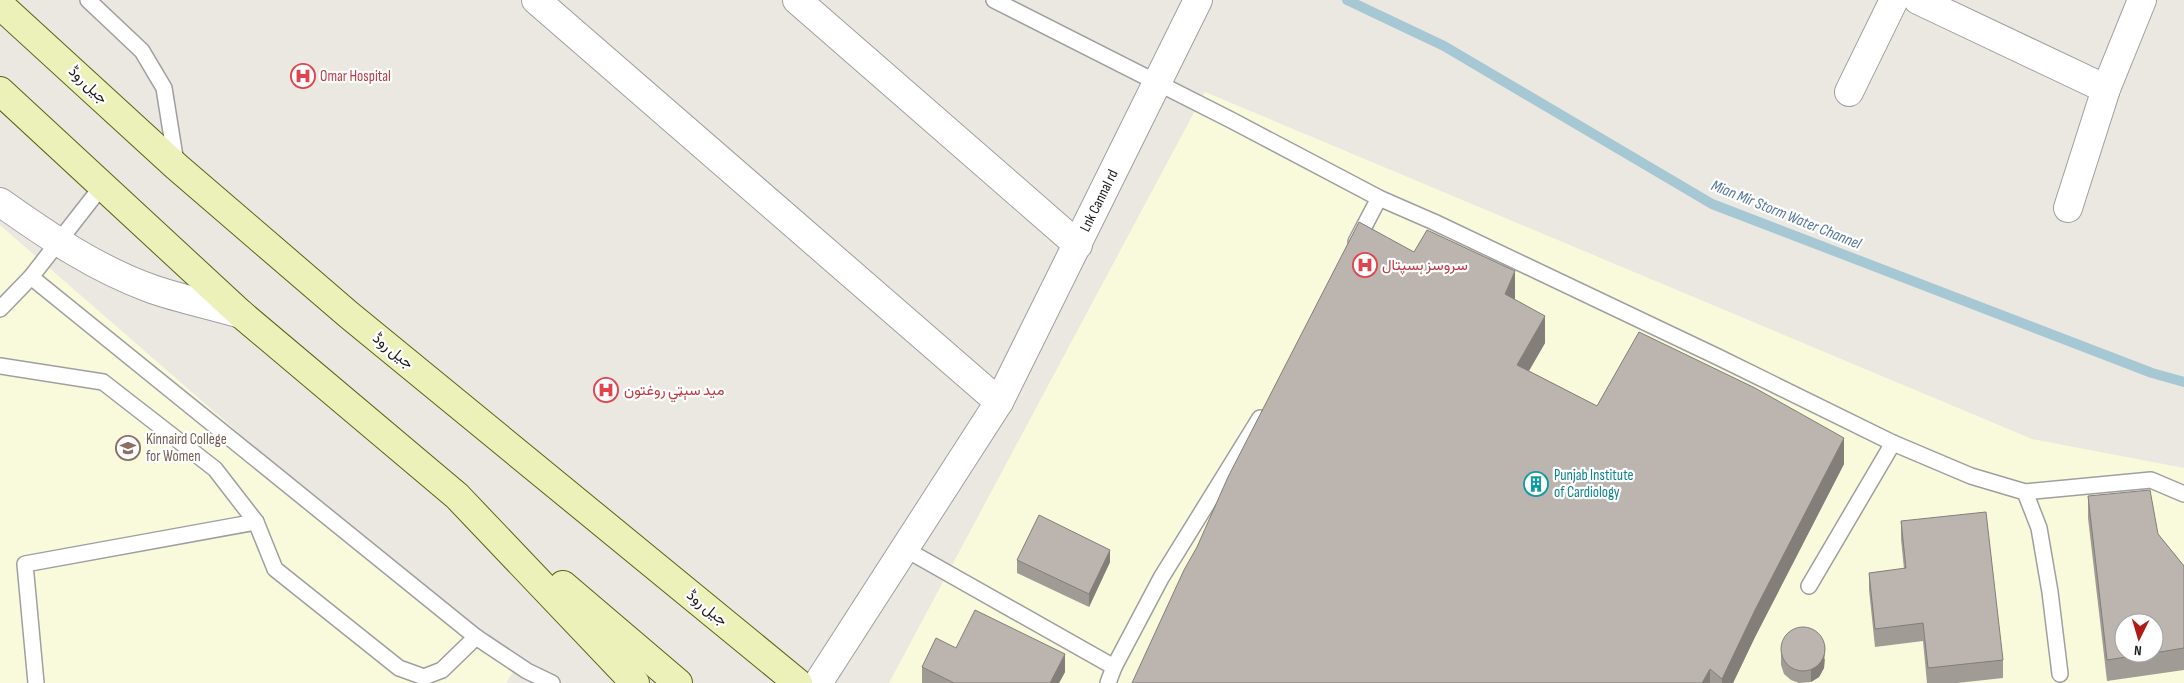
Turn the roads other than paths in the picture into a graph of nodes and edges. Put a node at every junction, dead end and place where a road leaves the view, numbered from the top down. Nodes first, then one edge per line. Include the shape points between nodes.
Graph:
1 (88, 0) edge
2 (536, 0) edge
3 (797, 0) edge
4 (994, 0) edge
5 (1198, 0) edge
6 (1894, 0) edge
7 (1918, 0) edge
8 (2142, 0) edge
9 (0, 5) edge
10 (1156, 82) junction
11 (2106, 89) junction
12 (0, 91) edge
13 (1849, 92) dead end
14 (177, 167) junction
15 (102, 186) junction
16 (1379, 198) junction
17 (0, 202) edge
18 (2068, 208) dead end
19 (57, 243) junction
20 (1078, 245) junction
21 (1347, 258) edge
22 (31, 277) junction
23 (0, 309) edge
24 (241, 314) junction
25 (0, 366) edge
26 (999, 402) junction
27 (1269, 402) edge
28 (1893, 443) junction
29 (2025, 492) junction
30 (2184, 494) edge
31 (458, 496) junction
32 (256, 522) junction
33 (905, 549) junction
34 (1809, 586) dead end
35 (476, 637) junction
36 (1114, 668) junction
37 (2060, 674) dead end
38 (36, 683) edge
39 (552, 683) edge
40 (635, 683) edge
41 (678, 683) edge
42 (798, 683) edge
43 (818, 683) edge
44 (1108, 683) edge

1 - 14 lane via 142,50 164,88
2 - 26 street
3 - 20 street
4 - 10 lane
5 - 10 street, Lnk Cannal rd
6 - 13 street
7 - 11 street
8 - 11 street
9 - 14 main road, جیل روڈ
10 - 16 lane
10 - 20 street, Lnk Cannal rd
11 - 18 street
12 - 15 main road
14 - 42 main road, جیل روڈ via 349,315
15 - 19 lane
15 - 24 main road
16 - 21 lane
16 - 28 lane
17 - 19 street
19 - 22 lane
19 - 24 street via 152,289
20 - 26 street, Lnk Cannal rd
22 - 23 lane
22 - 35 lane
24 - 31 main road
25 - 32 lane via 102,382 215,469
26 - 33 street, Lnk Cannal rd
27 - 36 lane via 1161,578
28 - 29 lane via 1971,476
28 - 34 lane
29 - 30 lane via 2150,480
29 - 37 lane via 2039,528
31 - 40 main road
31 - 41 main road
32 - 35 lane via 275,569 400,668 424,677 442,670
32 - 38 lane via 25,564
33 - 36 lane
33 - 43 street, Lnk Cannal rd
35 - 39 lane via 527,671
36 - 44 lane

